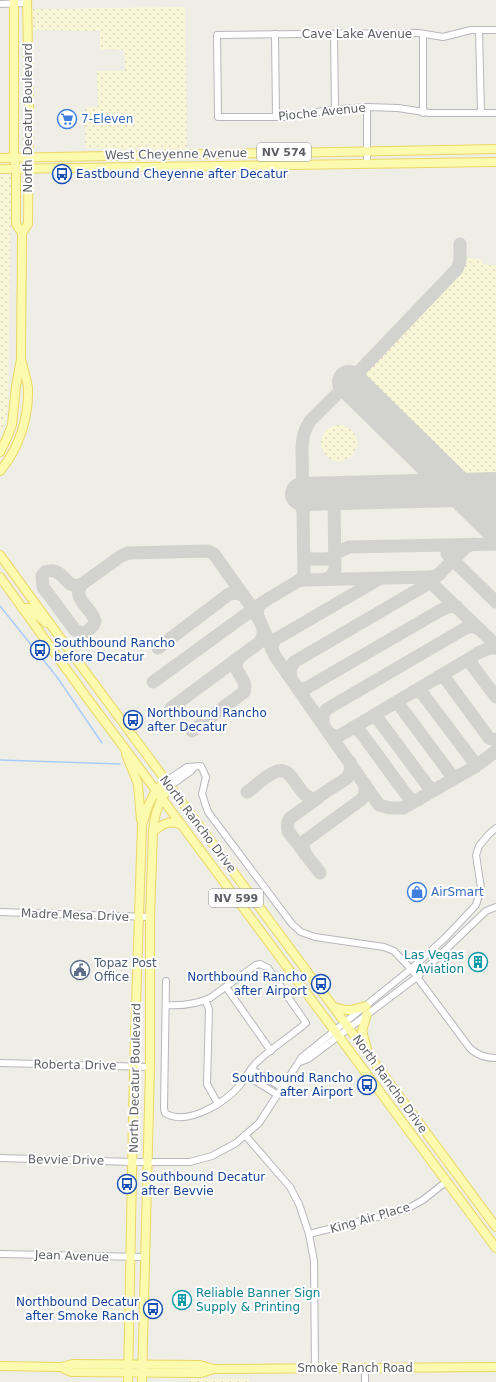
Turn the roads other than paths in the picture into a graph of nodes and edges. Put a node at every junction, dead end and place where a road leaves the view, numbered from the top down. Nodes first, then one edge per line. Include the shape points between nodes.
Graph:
1 (14, 1) edge
2 (27, 1) edge
3 (0, 4) edge
4 (480, 30) junction
5 (496, 30) edge
6 (275, 34) junction
7 (334, 34) junction
8 (422, 34) junction
9 (367, 107) junction
10 (335, 109) junction
11 (423, 113) junction
12 (481, 113) junction
13 (496, 113) edge
14 (218, 117) joint
15 (276, 117) junction
16 (496, 149) edge
17 (367, 151) junction
18 (14, 157) junction
19 (29, 157) junction
20 (0, 158) edge
21 (496, 162) edge
22 (367, 164) junction
23 (28, 168) junction
24 (0, 169) edge
25 (16, 169) junction
26 (22, 233) junction
27 (21, 359) junction
28 (0, 452) edge
29 (0, 471) edge
30 (0, 555) edge
31 (0, 577) edge
32 (22, 608) junction
33 (56, 632) junction
34 (121, 742) junction
35 (168, 783) junction
36 (156, 790) junction
37 (162, 797) junction
38 (142, 825) junction
39 (183, 826) junction
40 (496, 828) edge
41 (153, 832) junction
42 (496, 907) edge
43 (0, 912) edge
44 (140, 917) junction
45 (150, 918) junction
46 (411, 969) junction
47 (417, 977) junction
48 (166, 981) dead end
49 (226, 987) junction
50 (205, 1000) junction
51 (136, 1005) junction
52 (166, 1005) junction
53 (334, 1007) junction
54 (366, 1010) junction
55 (347, 1025) junction
56 (336, 1033) junction
57 (150, 1047) junction
58 (271, 1051) junction
59 (368, 1054) junction
60 (496, 1058) edge
61 (0, 1063) edge
62 (134, 1067) junction
63 (150, 1067) junction
64 (251, 1069) junction
65 (247, 1076) junction
66 (283, 1088) junction
67 (278, 1095) junction
68 (218, 1104) junction
69 (245, 1135) junction
70 (0, 1158) edge
71 (133, 1162) junction
72 (147, 1162) junction
73 (447, 1181) junction
74 (476, 1200) junction
75 (496, 1227) edge
76 (309, 1234) junction
77 (496, 1248) edge
78 (0, 1254) edge
79 (130, 1257) junction
80 (145, 1257) junction
81 (0, 1366) edge
82 (496, 1367) edge
83 (315, 1368) junction
84 (365, 1368) junction
85 (128, 1369) junction
86 (142, 1369) junction
87 (128, 1382) edge
88 (142, 1382) edge
89 (365, 1382) edge

1 - 2 street
1 - 3 street
1 - 18 main road, North Decatur Boulevard
2 - 19 main road, North Decatur Boulevard
4 - 5 street, Cave Lake Avenue
4 - 8 street, Cave Lake Avenue via 443,37
4 - 12 street
6 - 7 street, Cave Lake Avenue
6 - 14 street, Cave Lake Avenue via 217,35
6 - 15 street
7 - 8 street, Cave Lake Avenue
7 - 10 street
8 - 11 street
9 - 10 street, Pioche Avenue
9 - 11 street, Pioche Avenue via 398,108
9 - 17 street
10 - 15 street, Pioche Avenue
11 - 12 street, Pioche Avenue
12 - 13 street, Pioche Avenue
14 - 15 street, Pioche Avenue
16 - 17 main road, West Cheyenne Avenue / NV 574
17 - 19 main road, West Cheyenne Avenue / NV 574
17 - 22 street
18 - 19 main road, West Cheyenne Avenue / NV 574
18 - 20 main road, West Cheyenne Avenue
18 - 25 main road, North Decatur Boulevard
19 - 23 main road, North Decatur Boulevard
21 - 22 main road, West Cheyenne Avenue / NV 574
22 - 23 main road, West Cheyenne Avenue / NV 574
23 - 25 main road, West Cheyenne Avenue / NV 574
23 - 26 main road, North Decatur Boulevard via 28,224
24 - 25 main road, West Cheyenne Avenue
25 - 26 main road, North Decatur Boulevard via 16,224
26 - 27 main road, North Decatur Boulevard
27 - 28 main road, North Decatur Boulevard via 12,425
27 - 29 main road, North Decatur Boulevard via 28,386 26,414 16,446
30 - 33 main road, North Rancho Drive / NV 599
31 - 32 main road, North Rancho Drive / NV 599
32 - 33 main road via 31,610
32 - 34 main road, North Rancho Drive / NV 599
33 - 35 main road, North Rancho Drive / NV 599
34 - 36 main road, North Rancho Drive / NV 599
34 - 38 main road via 138,784
35 - 36 main road, North Decatur Boulevard
35 - 37 main road, North Decatur Boulevard
35 - 46 street via 187,766 201,766 206,777 202,794 208,812 292,924 301,932 315,937 384,947 394,951
35 - 53 main road, North Rancho Drive / NV 599
36 - 37 main road, North Rancho Drive / NV 599
36 - 38 main road, North Decatur Boulevard
37 - 39 main road, North Rancho Drive / NV 599
37 - 41 main road, North Decatur Boulevard
38 - 44 main road, North Decatur Boulevard
39 - 41 main road via 177,822 166,823
39 - 56 main road, North Rancho Drive / NV 599
40 - 46 street via 479,846 476,855 481,888 476,905
41 - 45 main road, North Decatur Boulevard
42 - 47 street via 486,911
43 - 44 street, Madre Mesa Drive
44 - 45 street, Madre Mesa Drive
44 - 51 main road, North Decatur Boulevard
45 - 57 main road, North Decatur Boulevard
46 - 47 street
46 - 54 street
47 - 54 street
47 - 60 street via 474,1053
48 - 52 street
49 - 50 street
49 - 58 street
49 - 58 street via 256,965 268,968 306,1023
50 - 52 street
50 - 68 street via 209,1010 207,1084
51 - 57 main road via 144,1007
51 - 62 main road, North Decatur Boulevard
52 - 68 street via 165,1113 176,1117 187,1116
53 - 54 main road via 347,1011
53 - 55 main road, North Rancho Drive / NV 599
54 - 55 street
54 - 59 main road via 362,1031
55 - 56 street
55 - 59 main road, North Rancho Drive / NV 599
56 - 66 street, Bevvie Drive via 307,1053
56 - 73 main road, North Rancho Drive / NV 599
57 - 63 main road, North Decatur Boulevard
58 - 64 street
59 - 74 main road, North Rancho Drive / NV 599
61 - 62 street, Roberta Drive
62 - 63 street, Roberta Drive
62 - 71 main road, North Decatur Boulevard
63 - 72 main road, North Decatur Boulevard
64 - 65 street
64 - 66 street
65 - 67 street
65 - 68 street via 228,1098
66 - 67 street, Bevvie Drive
67 - 69 street, Bevvie Drive via 259,1123
69 - 72 street, Bevvie Drive via 212,1156 190,1162
69 - 76 street via 290,1187 300,1204
70 - 71 street, Bevvie Drive
71 - 72 street, Bevvie Drive
71 - 79 main road, North Decatur Boulevard
72 - 80 main road, North Decatur Boulevard
73 - 74 main road via 467,1198
73 - 76 street, King Air Place via 405,1210
73 - 77 main road, North Rancho Drive / NV 599
74 - 75 main road, North Rancho Drive / NV 599
76 - 83 street via 314,1260
78 - 79 street, Jean Avenue
79 - 80 street, Jean Avenue
79 - 85 main road, North Decatur Boulevard
80 - 86 main road, North Decatur Boulevard
81 - 85 main road, Smoke Ranch Road via 61,1367 73,1364
82 - 84 main road, Smoke Ranch Road
83 - 84 main road, Smoke Ranch Road
83 - 86 main road, Smoke Ranch Road via 214,1369 200,1365
84 - 89 street
85 - 86 main road, Smoke Ranch Road
85 - 87 main road, North Decatur Boulevard
86 - 88 main road, North Decatur Boulevard

